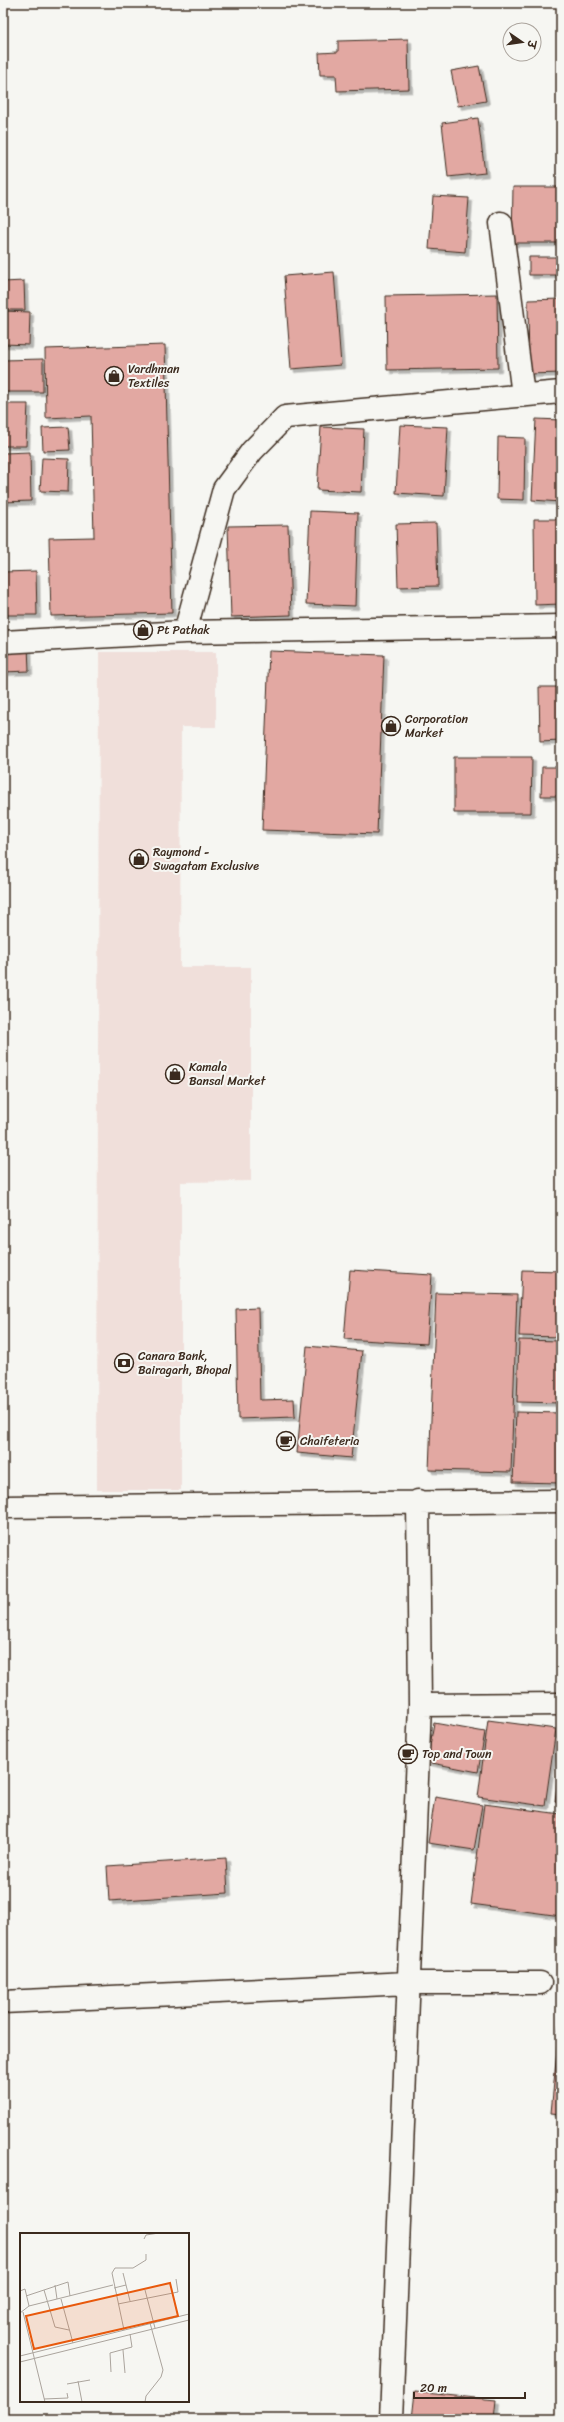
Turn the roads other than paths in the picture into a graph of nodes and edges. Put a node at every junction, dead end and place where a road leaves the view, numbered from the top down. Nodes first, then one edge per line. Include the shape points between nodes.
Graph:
1 (501, 224) dead end
2 (561, 392) edge
3 (523, 396) junction
4 (561, 626) edge
5 (185, 632) junction
6 (3, 642) edge
7 (561, 1500) edge
8 (418, 1501) junction
9 (3, 1507) edge
10 (561, 1704) edge
11 (420, 1705) junction
12 (408, 1983) junction
13 (540, 1983) dead end
14 (3, 2002) edge
15 (391, 2419) edge

1 - 3 street
2 - 3 street
3 - 5 street via 285,417 252,451 224,489
4 - 5 street
5 - 6 street
7 - 8 street
8 - 9 street
8 - 11 street
10 - 11 street
11 - 12 street
12 - 13 street
12 - 14 street
12 - 15 street

